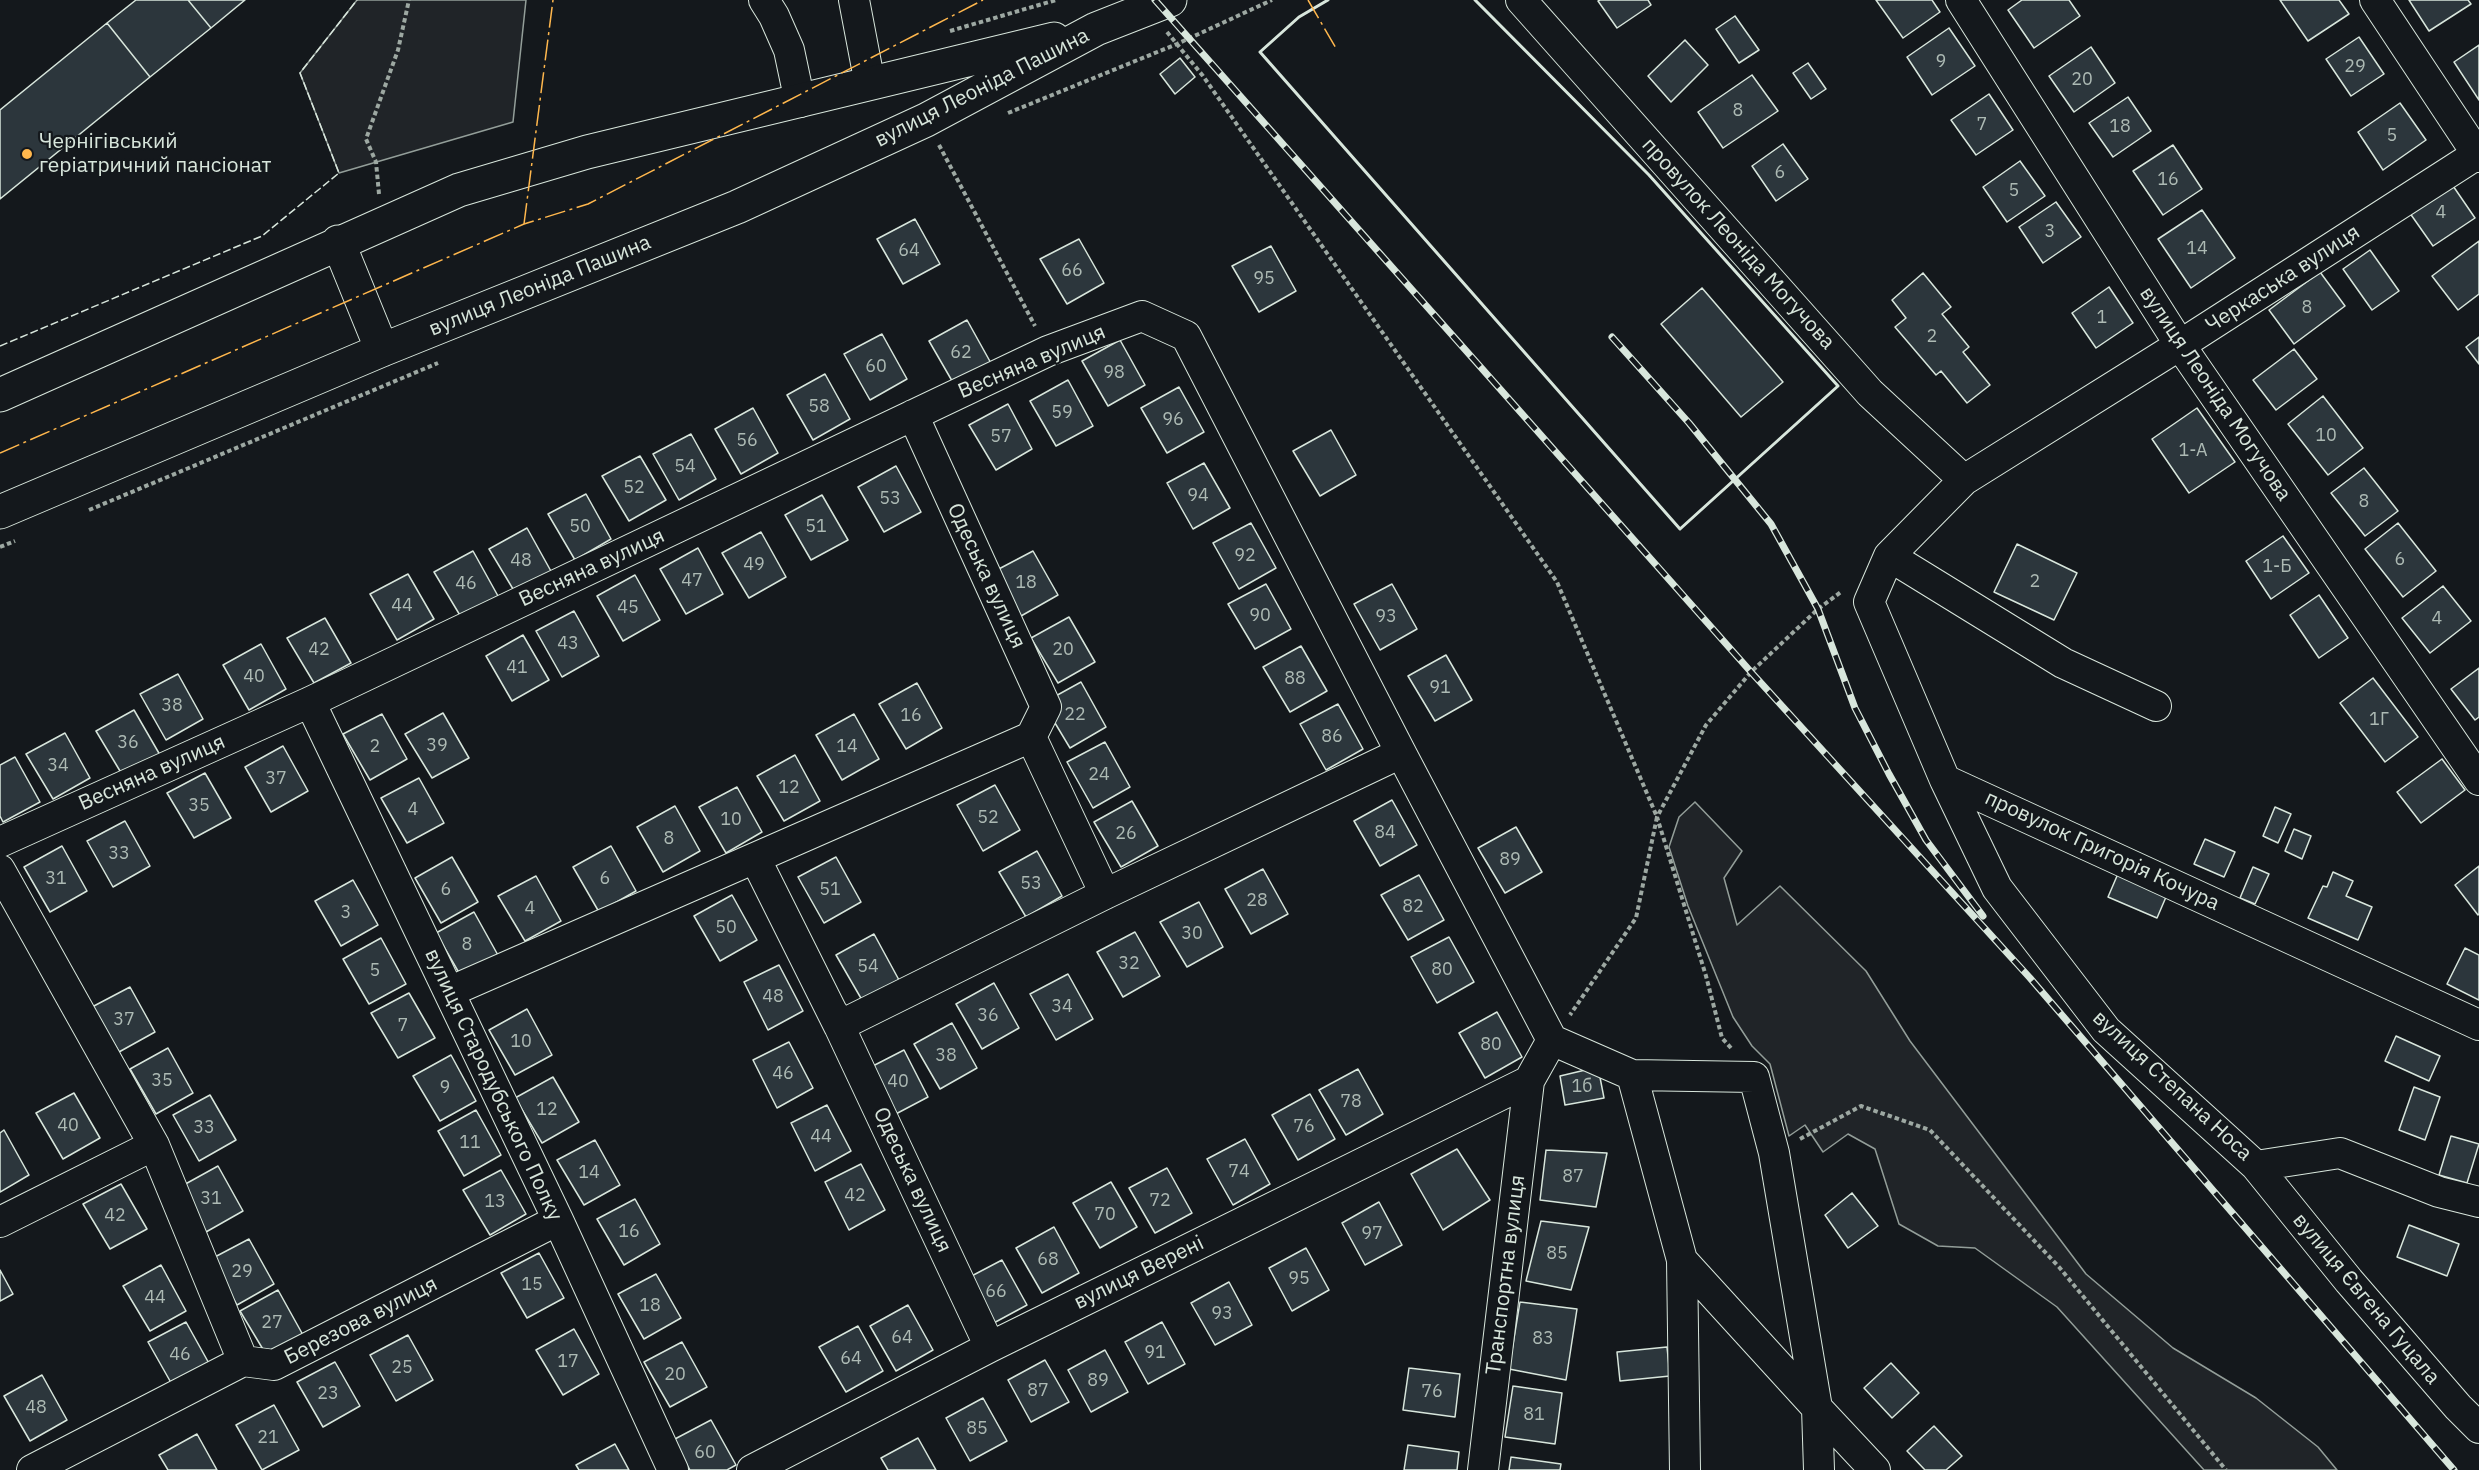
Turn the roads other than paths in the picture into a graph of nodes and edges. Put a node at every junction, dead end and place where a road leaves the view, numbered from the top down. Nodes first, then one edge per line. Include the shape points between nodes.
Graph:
1 (764, 0) edge
2 (854, 0) edge
3 (1521, 0) edge
4 (1961, 0) edge
5 (2375, 0) edge
6 (1159, 4) edge
7 (1096, 29) junction
8 (870, 84) junction
9 (800, 102) junction
10 (2478, 155) edge
11 (338, 242) junction
12 (2180, 345) junction
13 (382, 350) junction
14 (0, 394) edge
15 (913, 415) junction
16 (1964, 480) junction
17 (0, 512) edge
18 (1888, 556) junction
19 (310, 702) junction
20 (2156, 706) dead end
21 (1031, 737) junction
22 (1401, 753) junction
23 (1945, 780) junction
24 (2479, 780) edge
25 (0, 842) edge
26 (755, 858) junction
27 (0, 870) edge
28 (1105, 894) junction
29 (449, 992) junction
30 (833, 1013) junction
31 (2479, 1024) edge
32 (1552, 1040) junction
33 (1632, 1075) junction
34 (1529, 1081) junction
35 (154, 1145) junction
36 (2256, 1166) junction
37 (2479, 1202) edge
38 (558, 1220) junction
39 (0, 1222) edge
40 (1682, 1260) junction
41 (990, 1347) junction
42 (243, 1361) junction
43 (1817, 1408) junction
44 (2479, 1428) edge
45 (32, 1470) edge
46 (673, 1470) edge
47 (752, 1470) edge
48 (1483, 1470) edge
49 (1685, 1470) edge
50 (1819, 1470) edge
51 (1875, 1470) edge

1 - 9 street via 789,50
2 - 8 street
3 - 16 street, провулок Леоніда Могучова via 1870,393
4 - 12 street, вулиця Леоніда Могучова
5 - 10 street
6 - 7 main road
7 - 8 main road, вулиця Леоніда Пашина
7 - 13 main road, вулиця Леоніда Пашина via 926,120 737,207
8 - 9 main road, вулиця Леоніда Пашина
9 - 11 main road, вулиця Леоніда Пашина via 587,152 459,190
10 - 12 street, Черкаська вулиця
11 - 13 main road
11 - 14 main road, вулиця Леоніда Пашина
12 - 16 street, Черкаська вулиця
12 - 24 street, вулиця Леоніда Могучова
13 - 17 main road, вулиця Леоніда Пашина
15 - 19 street, Весняна вулиця
15 - 21 street, Одеська вулиця via 1046,707
15 - 22 street, Весняна вулиця via 1048,351 1142,316 1186,336
16 - 18 street, Черкаська вулиця
18 - 20 street via 2063,663
18 - 23 street via 1869,602
19 - 25 street, Весняна вулиця
19 - 29 street, вулиця Стародубського Полку
21 - 26 street
21 - 28 street
22 - 28 street
22 - 32 street
23 - 31 street, провулок Григорія Кочура
23 - 36 street, вулиця Степана Носа via 1997,888 2106,1030
26 - 29 street
26 - 30 street, Одеська вулиця
27 - 35 street
28 - 30 street via 839,1026
29 - 38 street, вулиця Стародубського Полку
30 - 41 street, Одеська вулиця
32 - 33 street
32 - 34 street
33 - 40 street
33 - 43 street via 1754,1077 1774,1153
34 - 41 street, вулиця Верені
34 - 48 street, Транспортна вулиця
35 - 39 street
35 - 42 street
36 - 37 street, вулиця Степана Носа via 2340,1153 2439,1192
36 - 44 street, вулиця Євгена Гуцала via 2349,1281
38 - 42 street, Березова вулиця via 274,1365
38 - 46 street, вулиця Стародубського Полку
40 - 43 street
40 - 49 street
41 - 47 street, вулиця Верені
42 - 45 street
43 - 50 street
43 - 51 street

